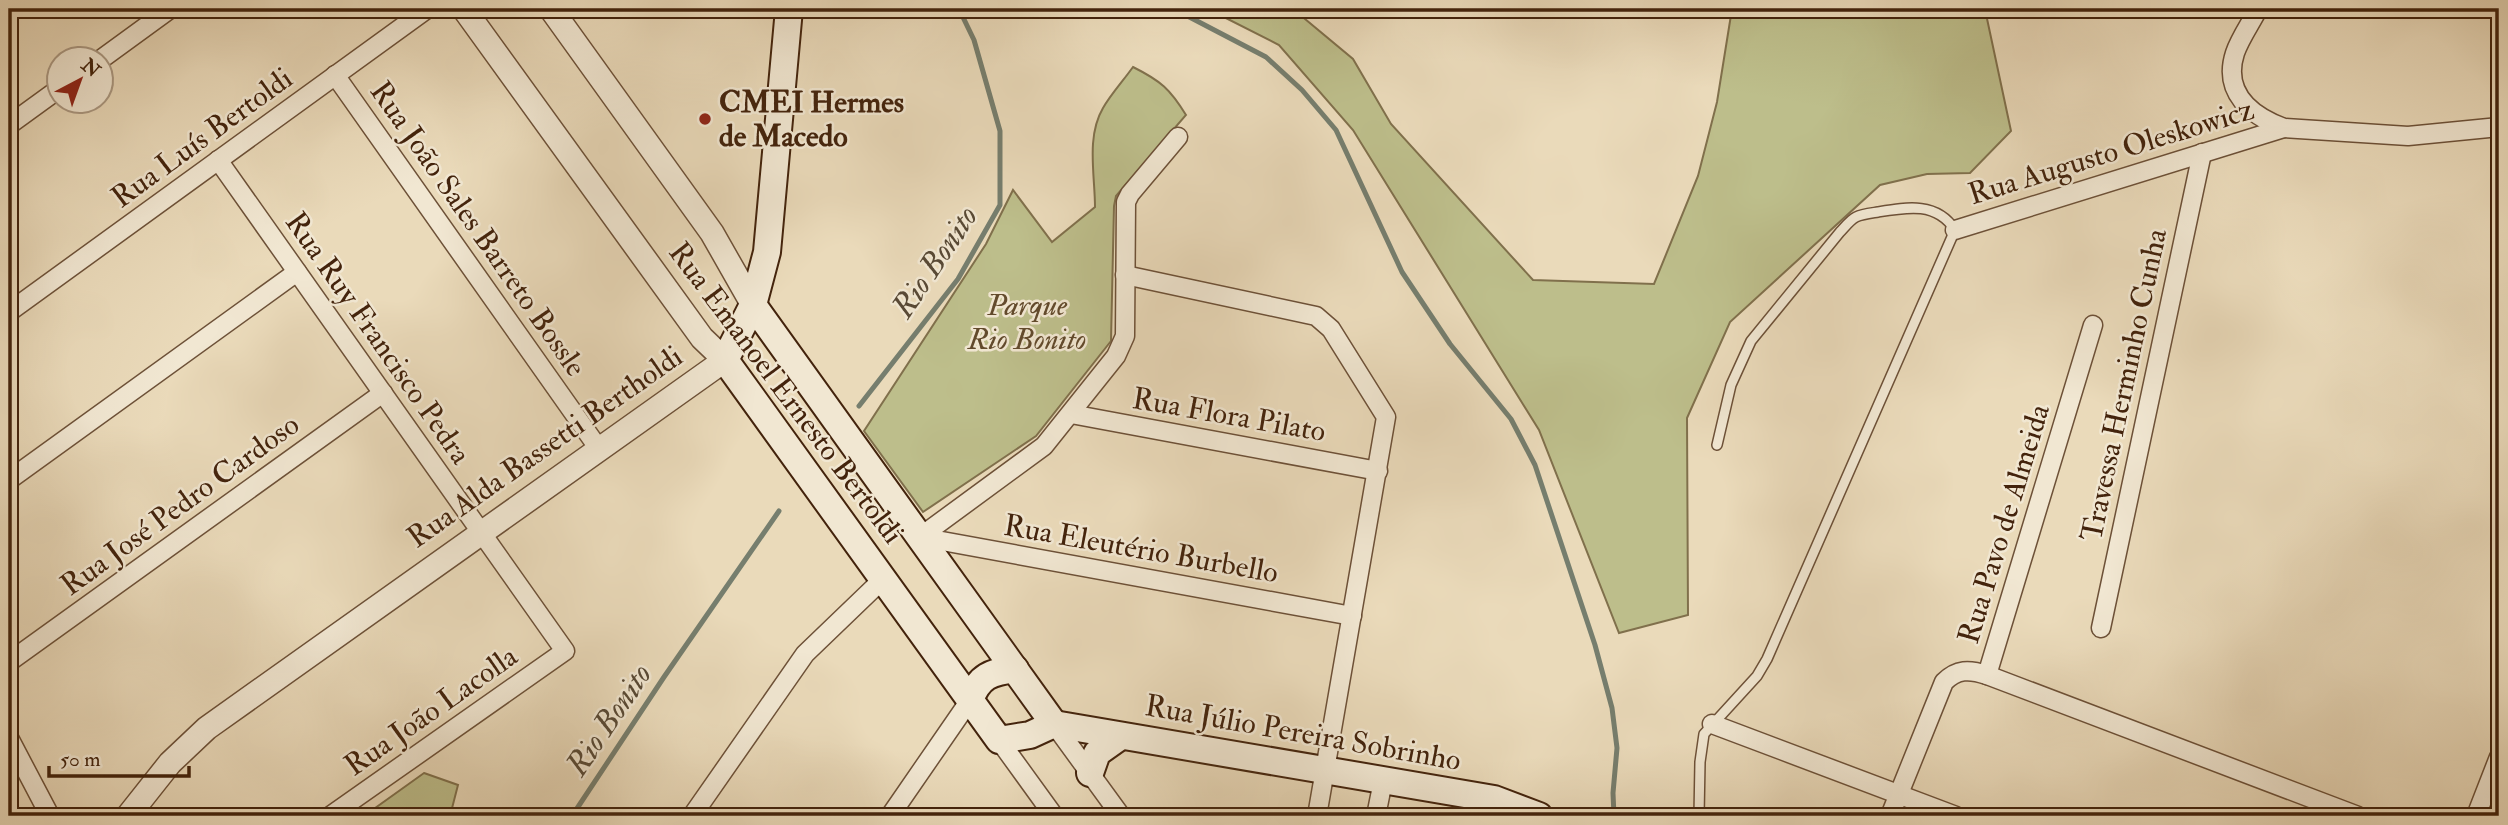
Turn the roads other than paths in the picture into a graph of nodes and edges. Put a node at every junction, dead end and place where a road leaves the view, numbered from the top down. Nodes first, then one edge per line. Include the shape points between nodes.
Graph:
1 (170, 9) edge
2 (427, 9) edge
3 (464, 9) edge
4 (551, 9) edge
5 (789, 9) edge
6 (2259, 9) edge
7 (116, 48) edge
8 (335, 75) junction
9 (46, 98) edge
10 (9, 125) edge
11 (2499, 127) edge
12 (2284, 128) junction
13 (1178, 137) dead end
14 (2202, 153) junction
15 (218, 160) junction
16 (1955, 230) junction
17 (297, 272) junction
18 (1125, 275) junction
19 (753, 305) junction
20 (9, 312) edge
21 (2093, 325) dead end
22 (725, 360) junction
23 (383, 393) junction
24 (1071, 414) junction
25 (1717, 445) dead end
26 (599, 449) junction
27 (1378, 471) junction
28 (9, 480) edge
29 (482, 533) junction
30 (920, 537) junction
31 (883, 579) junction
32 (1352, 616) junction
33 (2101, 628) dead end
34 (565, 651) joint
35 (9, 662) edge
36 (1015, 669) junction
37 (1987, 675) junction
38 (970, 700) junction
39 (1054, 724) junction
40 (1712, 724) junction
41 (1121, 736) junction
42 (9, 738) edge
43 (999, 740) junction
44 (2499, 757) edge
45 (1325, 771) junction
46 (1090, 773) junction
47 (1383, 780) junction
48 (1898, 794) junction
49 (1531, 815) edge
50 (50, 816) edge
51 (128, 816) edge
52 (330, 816) edge
53 (692, 816) edge
54 (890, 816) edge
55 (1054, 816) edge
56 (1121, 816) edge
57 (1317, 816) edge
58 (1376, 816) edge
59 (1699, 816) edge
60 (1890, 816) edge
61 (1956, 816) edge
62 (2358, 816) edge
63 (2476, 816) edge

1 - 7 street
2 - 8 street, Rua Luís Bertoldi
3 - 22 street, Rua Emanoel Ernesto Bertoldi via 702,338
4 - 19 street, Rua Emanoel Ernesto Bertoldi via 712,233
5 - 19 main road, Rua Alda Bassetti Bertholdi via 767,252
6 - 12 street via 2234,55 2234,84 2250,111
8 - 15 street, Rua Luís Bertoldi
8 - 26 street, Rua João Sales Barreto Bossle
9 - 10 street
11 - 12 street via 2408,136
12 - 14 street, Rua Augusto Oleskowicz
13 - 18 street via 1130,194
14 - 16 street, Rua Augusto Oleskowicz
14 - 33 street, Travessa Herminho Cunha
15 - 17 street, Rua Ruy Francisco Pedra
15 - 20 street, Rua Luís Bertoldi
16 - 25 lane via 1944,215 1929,210 1909,208 1856,217 1751,341 1731,385
16 - 40 lane via 1758,676
17 - 23 street, Rua Ruy Francisco Pedra
17 - 28 street
18 - 24 street via 1122,346
18 - 27 street via 1316,316 1331,329 1386,417
19 - 22 main road, Rua Alda Bassetti Bertholdi
19 - 30 main road, Rua Emanoel Ernesto Bertoldi
21 - 37 street, Rua Pavo de Almeida
22 - 26 street, Rua Alda Bassetti Bertholdi
22 - 31 main road, Rua Emanoel Ernesto Bertoldi
23 - 29 street, Rua Ruy Francisco Pedra
23 - 35 street, Rua José Pedro Cardoso
24 - 27 street, Rua Flora Pilato
24 - 30 street via 1034,455
26 - 29 street, Rua Alda Bassetti Bertholdi
27 - 32 street
29 - 34 street, Rua Ruy Francisco Pedra
29 - 51 street, Rua Alda Bassetti Bertholdi via 207,728 170,763
30 - 32 street, Rua Eleutério Burbello
30 - 36 main road, Rua Emanoel Ernesto Bertoldi
31 - 38 main road, Rua Emanoel Ernesto Bertoldi
31 - 53 street via 805,654
32 - 45 street
34 - 52 street, Rua João Lacolla
36 - 38 main road via 989,673
36 - 39 main road, Rua Emanoel Ernesto Bertoldi
37 - 48 street, Rua Pavo de Almeida via 1966,670 1953,673 1944,682
37 - 62 street
38 - 43 main road, Rua Emanoel Ernesto Bertoldi
38 - 54 street
39 - 41 main road, Rua Júlio Pereira Sobrinho
39 - 43 main road via 1030,735
39 - 46 street, Rua Emanoel Ernesto Bertoldi
40 - 48 street
40 - 59 lane via 1701,746
41 - 45 main road, Rua Júlio Pereira Sobrinho
41 - 46 main road via 1097,753
42 - 50 street
43 - 55 street, Rua Emanoel Ernesto Bertoldi
44 - 63 street
45 - 47 main road, Rua Júlio Pereira Sobrinho
45 - 57 street
46 - 56 street, Rua Emanoel Ernesto Bertoldi
47 - 49 main road, Rua Júlio Pereira Sobrinho via 1494,799
47 - 58 street
48 - 60 street, Rua Pavo de Almeida
48 - 61 street

